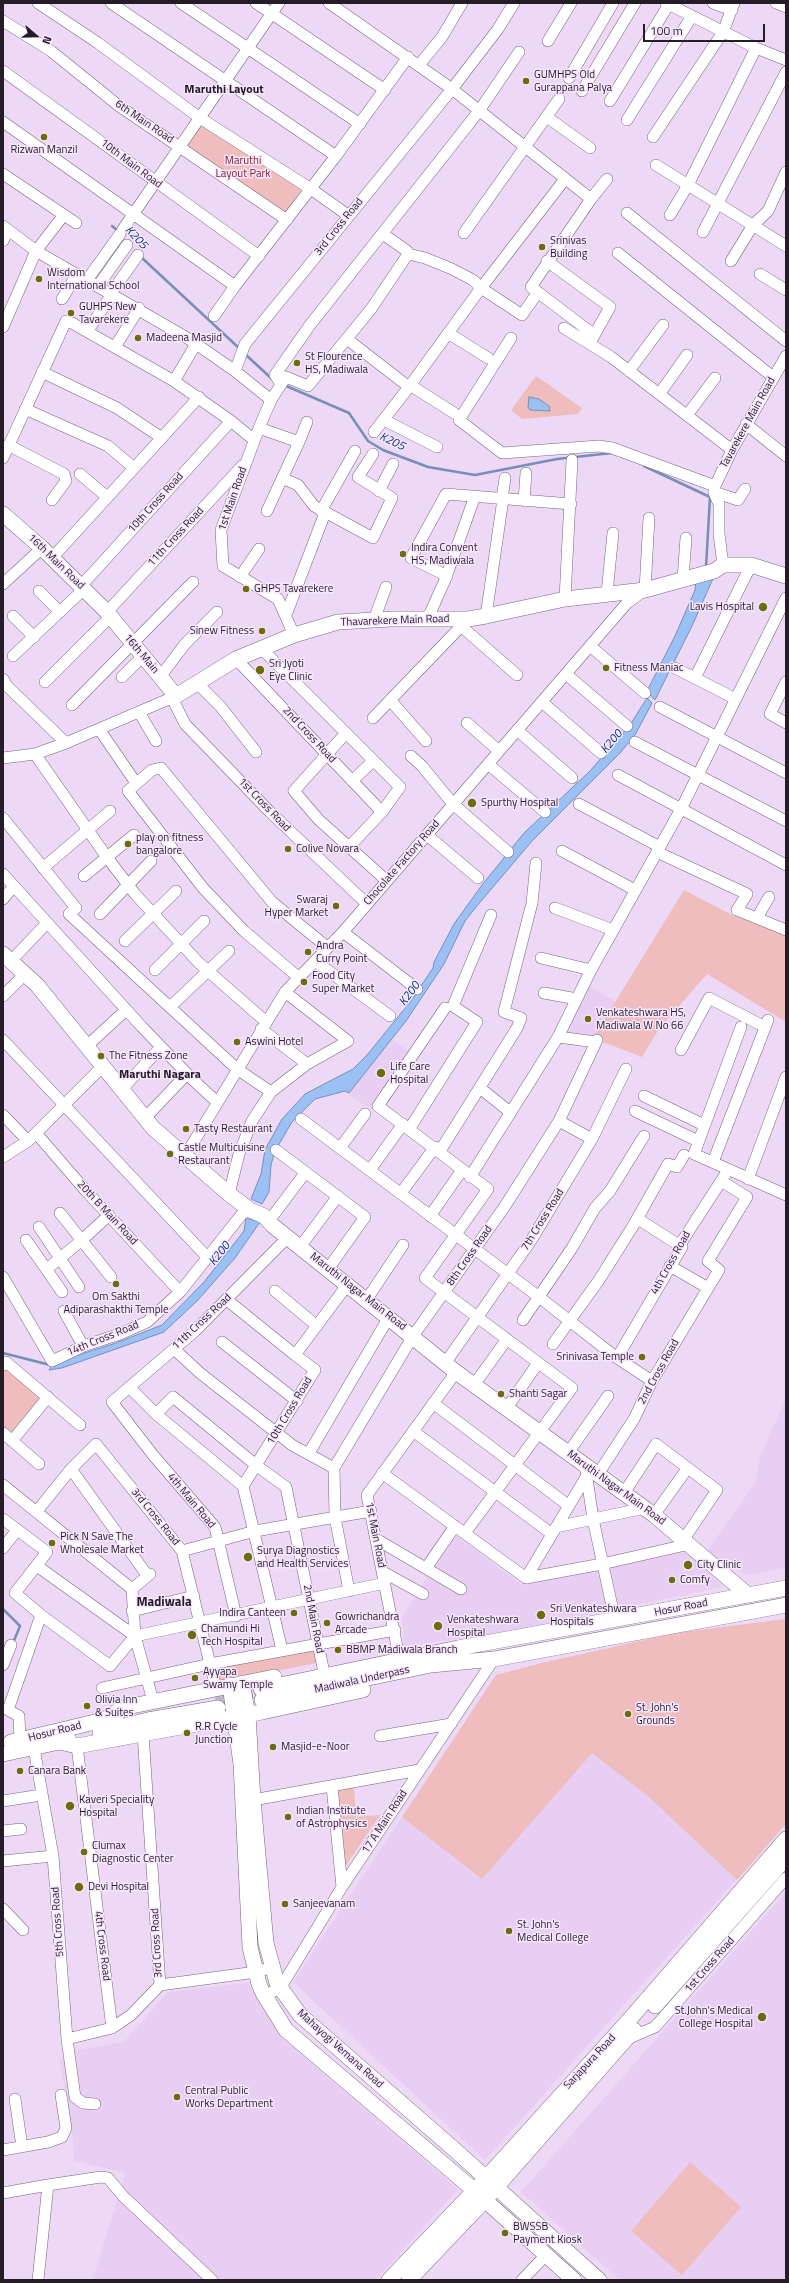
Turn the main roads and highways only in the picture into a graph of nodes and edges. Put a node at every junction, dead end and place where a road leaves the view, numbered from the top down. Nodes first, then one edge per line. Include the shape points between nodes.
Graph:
1 (3, 514) edge
2 (786, 576) edge
3 (108, 615) joint
4 (174, 697) joint
5 (7, 958) edge
6 (786, 1588) edge
7 (748, 1595) junction
8 (786, 1605) edge
9 (460, 1655) junction
10 (224, 1692) junction
11 (262, 1695) tunnel mouth
12 (242, 1716) junction
13 (106, 1719) junction
14 (60, 1742) junction
15 (3, 1744) edge
16 (3, 1754) edge
17 (786, 1839) edge
18 (786, 1858) edge
19 (490, 2183) junction
20 (480, 2195) junction
21 (389, 2280) edge
22 (409, 2280) edge
23 (574, 2280) edge
24 (599, 2280) edge

1 - 3 main road, 16th Main Road via 47,553
2 - 4 main road, Thavarekere Main Road via 751,564 718,568 645,590 565,599 464,622 338,622 294,635 236,659
3 - 4 main road, 16th Main
5 - 7 main road, Maruthi Nagar Main Road via 37,985 153,1128 229,1194 267,1219 474,1385 590,1472 650,1512
6 - 7 main road, Hosur Road
7 - 9 main road, Hosur Road via 615,1620
8 - 9 main road, Hosur Road via 494,1659
9 - 10 main road via 429,1646
9 - 11 main road, Madiwala Underpass via 431,1665
9 - 12 main road via 431,1674
10 - 12 main road, Mahayogi Vemana Road
10 - 13 main road
10 - 13 main road via 153,1701 122,1708
10 - 14 main road via 148,1720
12 - 14 main road via 77,1746
12 - 19 main road, Mahayogi Vemana Road via 253,1800 266,1943 280,1987 300,2015
12 - 20 main road, Mahayogi Vemana Road via 241,1764 250,1947 259,1984 286,2030
13 - 15 main road, Hosur Road
14 - 16 main road, Hosur Road
17 - 19 main road, Sarjapura Road
18 - 19 main road, Sarjapura Road via 625,2040
19 - 20 main road, Sarjapura Road
19 - 24 main road, Mahayogi Vemana Road
20 - 21 main road, Sarjapura Road
20 - 22 main road, Sarjapura Road
20 - 23 main road, Mahayogi Vemana Road

